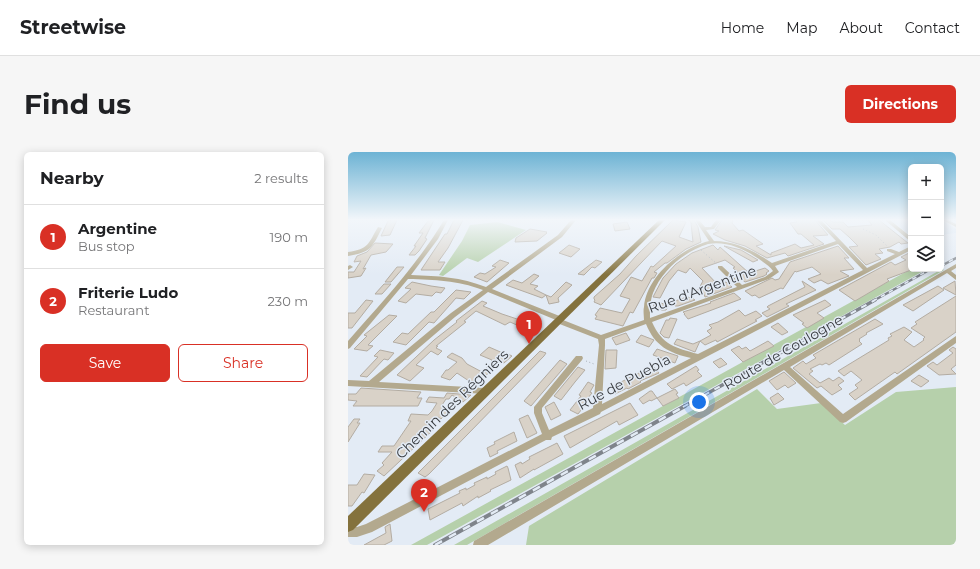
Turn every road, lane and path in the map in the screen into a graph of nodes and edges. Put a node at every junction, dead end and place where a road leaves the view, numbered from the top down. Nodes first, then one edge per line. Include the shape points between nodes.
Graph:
1 (374, 238) edge
2 (436, 238) edge
3 (557, 238) edge
4 (643, 238) edge
5 (710, 238) edge
6 (836, 238) edge
7 (879, 238) edge
8 (712, 242) junction
9 (839, 242) junction
10 (698, 246) junction
11 (890, 249) joint
12 (908, 249) edge
13 (348, 254) edge
14 (898, 254) junction
15 (771, 265) junction
16 (956, 266) edge
17 (720, 267) joint
18 (867, 271) junction
19 (948, 271) junction
20 (407, 277) junction
21 (956, 278) edge
22 (741, 287) junction
23 (488, 289) junction
24 (560, 320) junction
25 (647, 322) junction
26 (600, 338) junction
27 (956, 339) edge
28 (348, 346) edge
29 (579, 358) joint
30 (698, 358) junction
31 (784, 366) junction
32 (600, 367) junction
33 (348, 383) edge
34 (370, 385) junction
35 (486, 391) junction
36 (597, 411) junction
37 (548, 436) junction
38 (348, 525) edge
39 (348, 532) edge
40 (478, 545) edge

1 - 13 street via 368,249
2 - 20 street
3 - 23 street
4 - 24 main road, Chemin des Régniers
5 - 8 street
6 - 9 street
7 - 11 path
8 - 10 street
8 - 15 street via 740,246
9 - 15 street, Rue d'Argentine
9 - 18 street
10 - 17 path
10 - 25 street via 677,258 658,279 650,296
11 - 14 street
12 - 14 street, Rue de Puebla
14 - 18 street, Rue de Puebla
15 - 22 street, Rue d'Argentine via 776,271 774,275
16 - 19 street, Route de Coulogne
17 - 22 street
18 - 30 street, Rue de Puebla
19 - 21 street
19 - 31 street, Route de Coulogne
20 - 23 street via 454,279
20 - 28 street
22 - 25 street, Rue d'Argentine
23 - 24 street
23 - 34 street via 428,335
24 - 26 street
24 - 35 main road, Chemin des Régniers
25 - 26 street, Rue d'Argentine
25 - 30 street via 664,345
26 - 32 street
27 - 31 street via 843,419
29 - 32 path
29 - 37 street via 538,407
30 - 36 street, Rue de Puebla
31 - 40 street, Route de Coulogne
32 - 36 street
33 - 34 street
34 - 35 street
35 - 38 main road, Chemin des Régniers
36 - 37 street, Rue de Puebla
37 - 39 street, Rue de Puebla via 368,528

